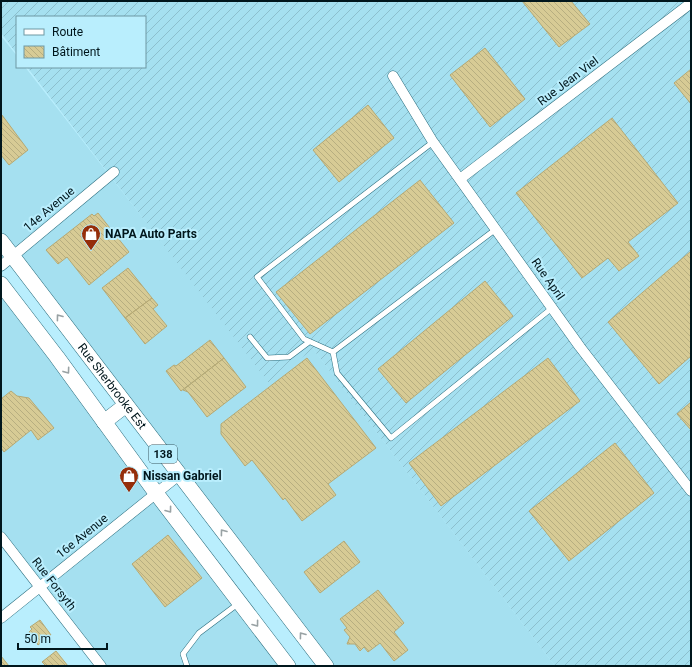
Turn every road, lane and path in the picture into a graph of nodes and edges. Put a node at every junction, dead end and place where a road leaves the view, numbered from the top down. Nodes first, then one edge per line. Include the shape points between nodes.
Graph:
1 (691, 3) edge
2 (393, 76) dead end
3 (433, 142) junction
4 (114, 172) dead end
5 (460, 179) junction
6 (496, 229) junction
7 (1, 241) edge
8 (13, 257) junction
9 (1, 266) edge
10 (1, 284) edge
11 (552, 308) junction
12 (250, 337) dead end
13 (77, 341) junction
14 (309, 342) junction
15 (333, 352) junction
16 (57, 357) junction
17 (126, 405) junction
18 (104, 422) junction
19 (180, 475) junction
20 (691, 491) edge
21 (156, 493) junction
22 (1, 537) edge
23 (40, 586) junction
24 (239, 602) junction
25 (1, 618) edge
26 (101, 666) edge
27 (187, 666) edge
28 (288, 666) edge
29 (326, 666) edge

1 - 5 street, Rue Jean Viel
2 - 3 street, Rue April
3 - 5 street, Rue April
3 - 14 lane via 256,277
4 - 8 street, 14e Avenue
5 - 6 street, Rue April
6 - 11 street, Rue April
6 - 15 lane
7 - 8 main road, Rue Sherbrooke Est / 138
8 - 9 street, 14e Avenue
13 -> 8 main road, Rue Sherbrooke Est / 138
10 - 16 main road, 138
11 - 15 lane via 391,438 337,373
11 - 20 street, Rue April
12 - 14 lane via 267,358 289,357
13 - 16 main road
13 - 17 main road, Rue Sherbrooke Est / 138
14 - 15 lane
16 -> 18 main road, 138
17 - 18 main road
17 - 19 main road, Rue Sherbrooke Est / 138
18 - 21 main road, 138
19 - 21 street, 16e Avenue
29 -> 19 main road, Rue Sherbrooke Est / 138
21 - 23 street, 16e Avenue
21 -> 24 main road, 138
22 - 23 street, Rue Forsyth
23 - 25 street, 16e Avenue
23 - 26 street, Rue Forsyth
24 - 27 lane via 199,633 183,654
24 -> 28 main road, 138

